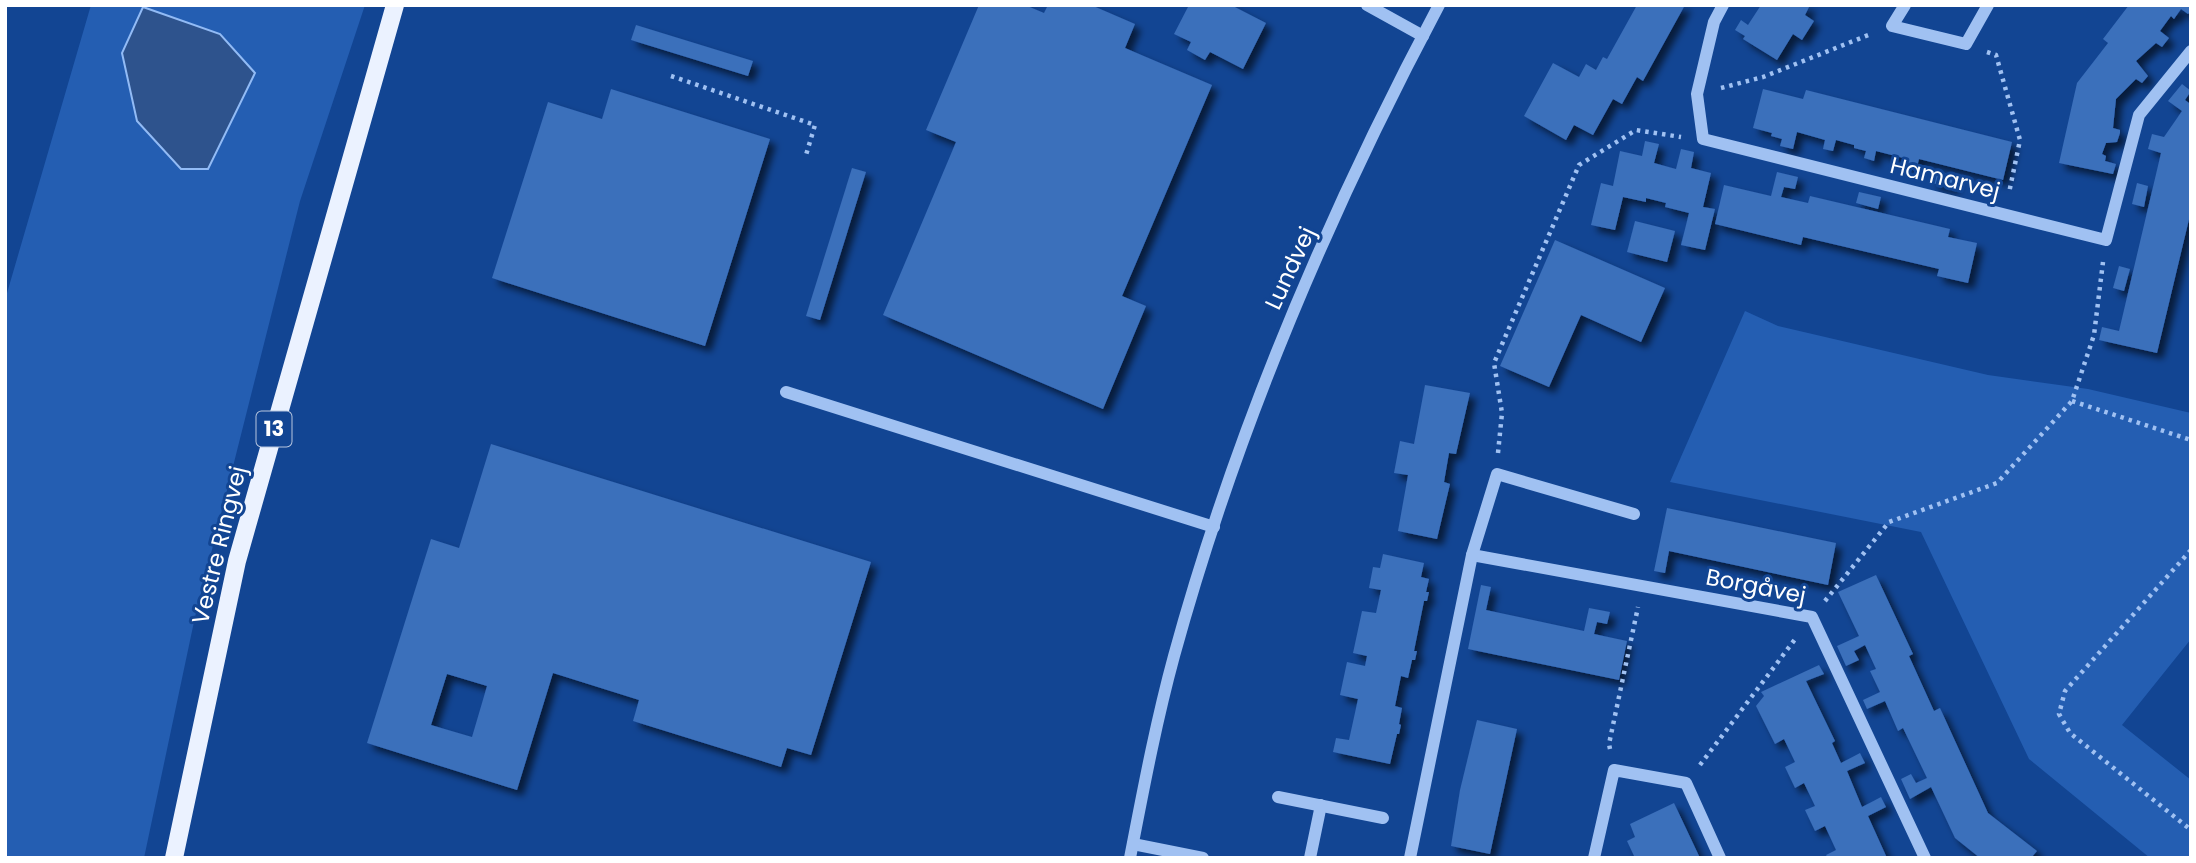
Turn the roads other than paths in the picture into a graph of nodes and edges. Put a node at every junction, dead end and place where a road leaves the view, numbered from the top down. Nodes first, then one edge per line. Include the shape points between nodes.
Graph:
1 (395, 5) edge
2 (1367, 5) edge
3 (1439, 5) edge
4 (1723, 5) edge
5 (1905, 5) edge
6 (1988, 5) edge
7 (1423, 36) junction
8 (2191, 51) edge
9 (786, 391) dead end
10 (1634, 514) dead end
11 (1214, 527) junction
12 (1472, 555) junction
13 (1279, 797) dead end
14 (1321, 805) junction
15 (1383, 818) dead end
16 (1133, 844) junction
17 (174, 858) edge
18 (1130, 858) edge
19 (1203, 858) edge
20 (1310, 858) edge
21 (1410, 858) edge
22 (1594, 858) edge
23 (1720, 858) edge
24 (1924, 858) edge

1 - 17 main road, Vestre Ringvej / 13 via 237,561
2 - 7 street
3 - 7 street, Lundvej
4 - 8 street, Hamarvej via 1714,22 1697,94 1703,139 2106,240 2139,115
5 - 6 street via 1892,26 1966,44
7 - 11 street, Lundvej via 1279,343
9 - 11 street
10 - 12 street via 1497,474
11 - 16 street, Lundvej via 1174,657
12 - 21 street
12 - 24 street, Borgåvej via 1812,617
13 - 14 street
14 - 15 street
14 - 20 street
16 - 18 street, Lundvej
16 - 19 street
22 - 23 street via 1614,770 1686,783

